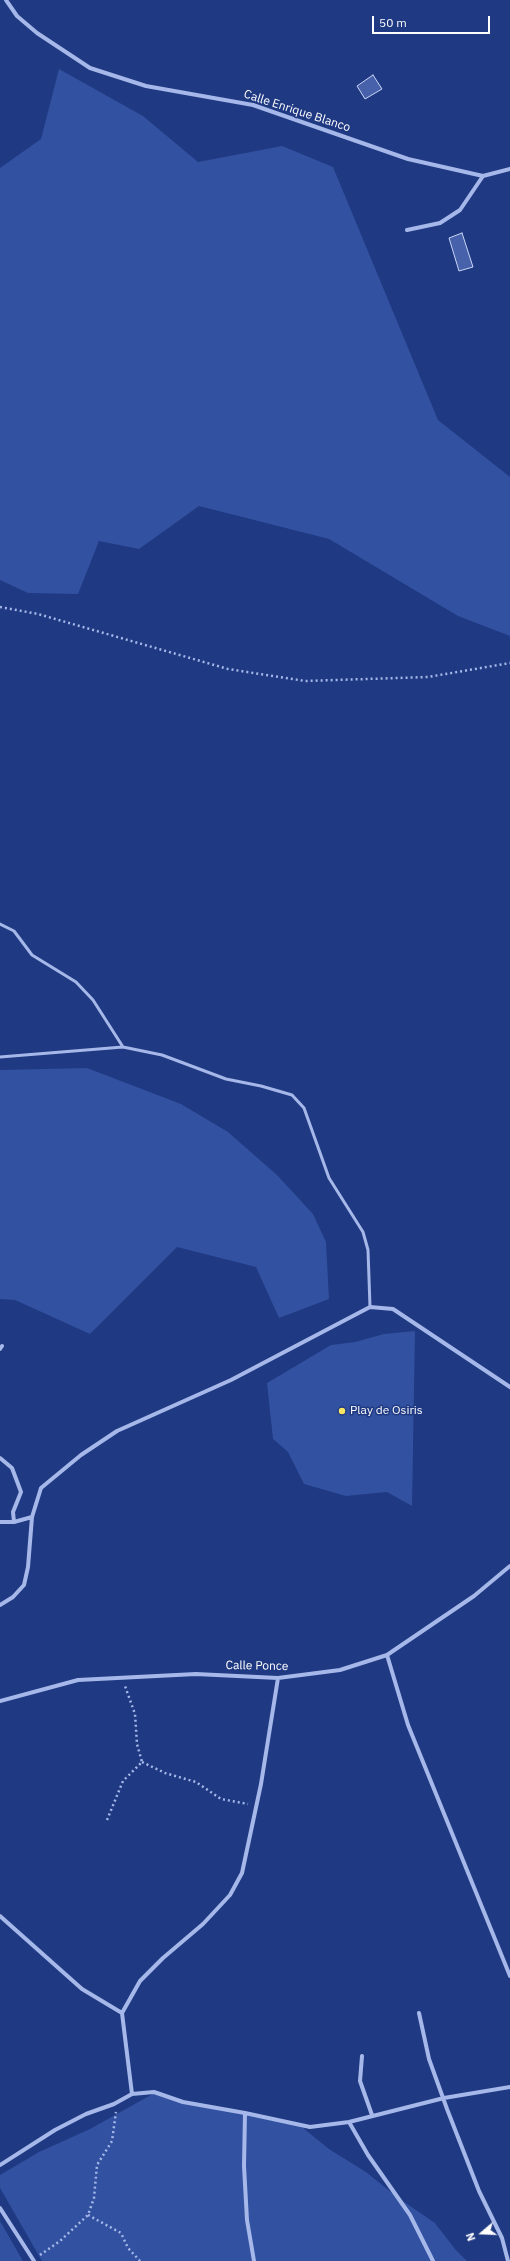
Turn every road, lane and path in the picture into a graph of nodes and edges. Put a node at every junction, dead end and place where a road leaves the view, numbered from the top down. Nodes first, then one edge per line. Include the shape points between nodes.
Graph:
1 (6, 0) edge
2 (510, 169) edge
3 (483, 176) junction
4 (407, 230) dead end
5 (0, 607) edge
6 (510, 663) edge
7 (0, 924) edge
8 (122, 1046) junction
9 (0, 1057) edge
10 (370, 1307) junction
11 (510, 1386) edge
12 (0, 1458) edge
13 (32, 1517) junction
14 (0, 1522) edge
15 (14, 1522) junction
16 (510, 1566) edge
17 (0, 1605) edge
18 (388, 1655) junction
19 (122, 1678) junction
20 (278, 1678) junction
21 (0, 1702) edge
22 (142, 1762) junction
23 (257, 1805) junction
24 (107, 1820) dead end
25 (0, 1916) edge
26 (510, 1976) edge
27 (122, 2013) junction
28 (419, 2013) dead end
29 (362, 2056) dead end
30 (510, 2088) edge
31 (132, 2094) junction
32 (444, 2098) junction
33 (114, 2104) junction
34 (245, 2112) junction
35 (372, 2115) junction
36 (349, 2122) junction
37 (0, 2165) edge
38 (0, 2208) edge
39 (88, 2215) junction
40 (34, 2261) edge
41 (140, 2261) edge
42 (254, 2261) edge
43 (433, 2261) edge
44 (508, 2261) edge

1 - 3 street, Calle Enrique Blanco via 17,16 37,33 90,68 146,86 253,105 408,159
2 - 3 street, Calle Enrique Blanco
3 - 4 street via 460,210 440,223
5 - 6 path via 38,614 228,669 305,681 428,676
7 - 8 lane via 14,931 32,955 76,982 93,1000
8 - 9 lane
8 - 10 lane via 162,1056 226,1079 292,1095 304,1108 329,1178 364,1232 368,1250
10 - 11 street via 393,1309
10 - 13 street via 231,1380 117,1431 81,1455 41,1488
12 - 15 street via 12,1468 21,1492 13,1512
13 - 15 street
13 - 17 street via 24,1585 13,1597
14 - 15 street
16 - 18 street, Calle Ponce via 474,1596
18 - 20 street, Calle Ponce via 340,1670
18 - 26 street via 408,1725
19 - 20 street, Calle Ponce via 196,1674
19 - 21 street, Calle Ponce via 78,1680
19 - 22 path via 135,1714 137,1744
20 - 23 street
22 - 23 path via 165,1773 196,1782 222,1800
22 - 24 path via 123,1781
23 - 27 street via 242,1873 230,1895 203,1924 140,1981
25 - 27 street via 82,1989
27 - 31 street
28 - 32 street via 430,2059
29 - 35 street via 360,2081
30 - 32 street
31 - 33 street
31 - 34 street via 154,2092 183,2102
32 - 35 street
32 - 44 street via 477,2185 502,2238
33 - 37 street via 86,2114 55,2130
33 - 39 path via 115,2125 112,2141 98,2165 94,2198
34 - 36 street via 310,2127
34 - 42 street via 246,2205
35 - 36 street
36 - 43 street via 368,2155 410,2215
38 - 40 street
39 - 40 path
39 - 41 path via 121,2233 128,2248

